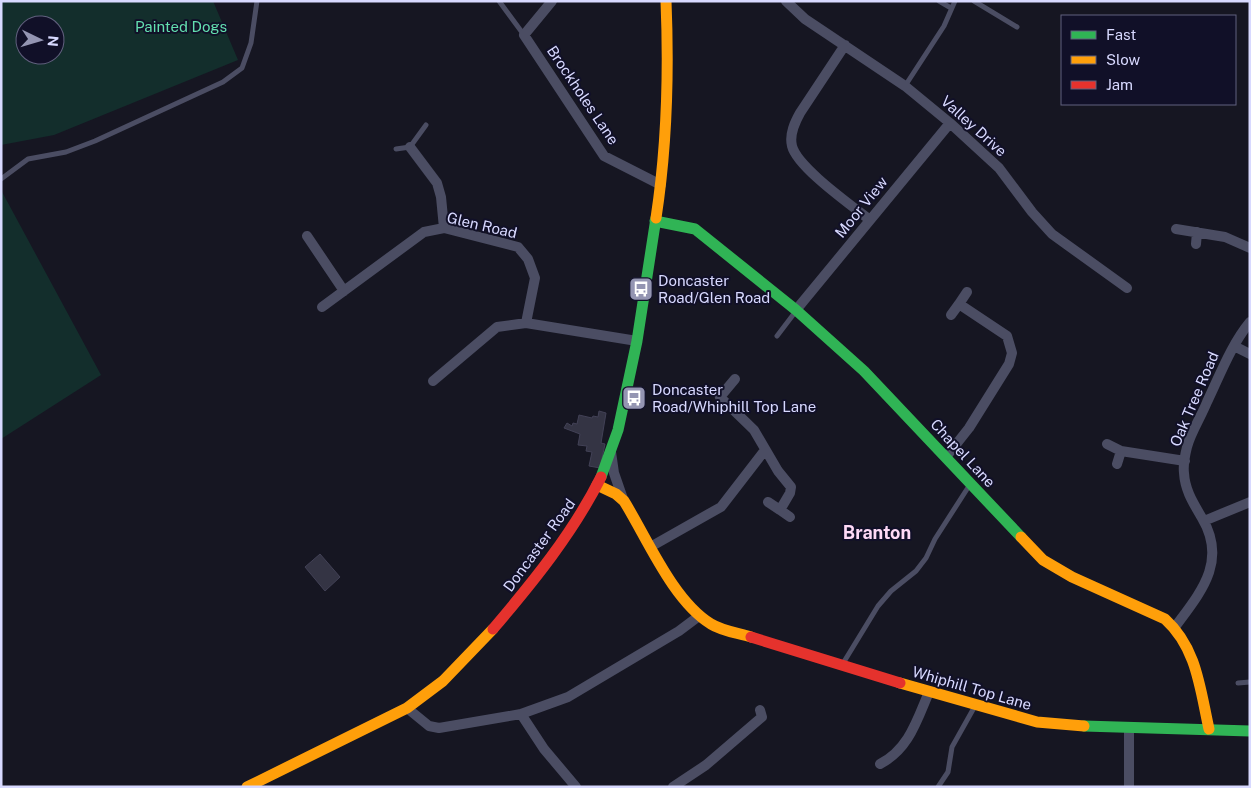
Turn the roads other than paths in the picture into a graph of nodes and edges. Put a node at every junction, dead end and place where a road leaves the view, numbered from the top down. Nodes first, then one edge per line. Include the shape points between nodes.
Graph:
1 (257, 1) edge
2 (499, 1) edge
3 (552, 1) edge
4 (786, 1) edge
5 (939, 1) edge
6 (955, 1) edge
7 (974, 1) edge
8 (666, 2) edge
9 (951, 8) junction
10 (1017, 27) dead end
11 (524, 36) junction
12 (845, 45) junction
13 (905, 86) junction
14 (950, 123) junction
15 (426, 125) dead end
16 (410, 147) junction
17 (396, 149) dead end
18 (1, 180) edge
19 (661, 185) junction
20 (655, 220) junction
21 (870, 220) junction
22 (444, 228) junction
23 (1176, 229) dead end
24 (1197, 232) junction
25 (307, 236) dead end
26 (1196, 244) dead end
27 (1250, 248) edge
28 (1124, 273) dead end
29 (344, 291) junction
30 (967, 292) dead end
31 (959, 304) junction
32 (322, 307) dead end
33 (796, 310) junction
34 (951, 316) dead end
35 (1250, 322) edge
36 (526, 323) junction
37 (777, 336) dead end
38 (637, 341) junction
39 (1234, 346) junction
40 (1250, 354) edge
41 (735, 379) dead end
42 (433, 381) dead end
43 (1107, 444) dead end
44 (765, 450) junction
45 (611, 451) junction
46 (1121, 451) junction
47 (946, 456) junction
48 (1185, 461) junction
49 (1117, 464) dead end
50 (971, 483) junction
51 (597, 485) junction
52 (624, 501) junction
53 (768, 502) dead end
54 (1250, 502) edge
55 (780, 510) junction
56 (790, 517) dead end
57 (1204, 521) junction
58 (652, 546) junction
59 (698, 616) junction
60 (1175, 627) junction
61 (842, 666) junction
62 (1238, 682) dead end
63 (1250, 682) edge
64 (929, 692) junction
65 (975, 705) junction
66 (407, 708) junction
67 (521, 714) junction
68 (764, 716) dead end
69 (1129, 727) junction
70 (1209, 729) junction
71 (1250, 731) edge
72 (888, 763) dead end
73 (247, 787) edge
74 (576, 787) edge
75 (673, 787) edge
76 (938, 787) edge
77 (1129, 787) edge

1 - 18 lane via 251,43 242,68 223,82 95,141 66,152 28,159
2 - 11 lane, Brockholes Lane
3 - 11 street
4 - 12 street, Valley Drive via 805,19
5 - 9 lane
6 - 9 lane
7 - 10 lane
8 - 19 street, Doncaster Road via 669,68
9 - 13 lane via 944,26
11 - 19 street, Brockholes Lane via 604,156
12 - 13 street, Valley Drive
12 - 21 street via 800,112 794,124 792,145 802,164
13 - 14 street, Valley Drive
14 - 21 street, Moor View
14 - 28 street, Valley Drive via 999,168 1052,234 1122,285
15 - 16 lane
16 - 17 lane
16 - 22 street via 437,183
19 - 20 street, Doncaster Road
20 - 33 street, Chapel Lane via 695,229
20 - 38 street, Doncaster Road
21 - 33 street, Moor View
22 - 29 street, Glen Road via 424,232
22 - 36 street, Glen Road via 518,247 528,259 535,278
23 - 24 street
24 - 26 street
24 - 27 street via 1225,237
25 - 29 street
29 - 32 street, Glen Road
30 - 31 street
31 - 34 street
31 - 47 street via 1007,336 1012,353 1009,364 969,428
33 - 37 lane
33 - 47 street, Chapel Lane via 864,371
35 - 39 street, Oak Tree Road
36 - 38 street
36 - 42 street via 498,327
38 - 45 street, Doncaster Road
39 - 40 street
39 - 48 street, Oak Tree Road via 1191,437
41 - 44 street via 717,394 748,422
43 - 46 street
44 - 55 street via 791,487
44 - 58 street via 721,507
45 - 51 street, Doncaster Road
45 - 52 street via 614,473
46 - 48 street
46 - 49 street
47 - 50 street, Chapel Lane
48 - 57 street, Oak Tree Road via 1189,496
50 - 60 street, Chapel Lane via 1043,560 1072,577 1165,619
50 - 61 lane via 926,558 878,606
51 - 52 street, Whiphill Top Lane
51 - 66 street, Doncaster Road via 571,529 504,617 443,681
52 - 58 street, Whiphill Top Lane
53 - 55 street
54 - 57 street
55 - 56 street
57 - 60 street, Oak Tree Road via 1212,543 1211,566 1201,591
58 - 59 street, Whiphill Top Lane
59 - 61 street, Whiphill Top Lane via 712,625
59 - 67 street via 568,697
60 - 70 street, Chapel Lane via 1193,657
61 - 64 street, Whiphill Top Lane
62 - 63 lane
64 - 65 street, Whiphill Top Lane
64 - 72 street via 907,742
65 - 69 street, Whiphill Top Lane via 1048,724
65 - 76 lane via 952,747 948,772
66 - 67 street via 428,726 439,728
66 - 73 street, Doncaster Road
67 - 74 street
68 - 75 street via 706,765
69 - 70 street, Whiphill Top Lane
69 - 77 street
70 - 71 street, Whiphill Top Lane

